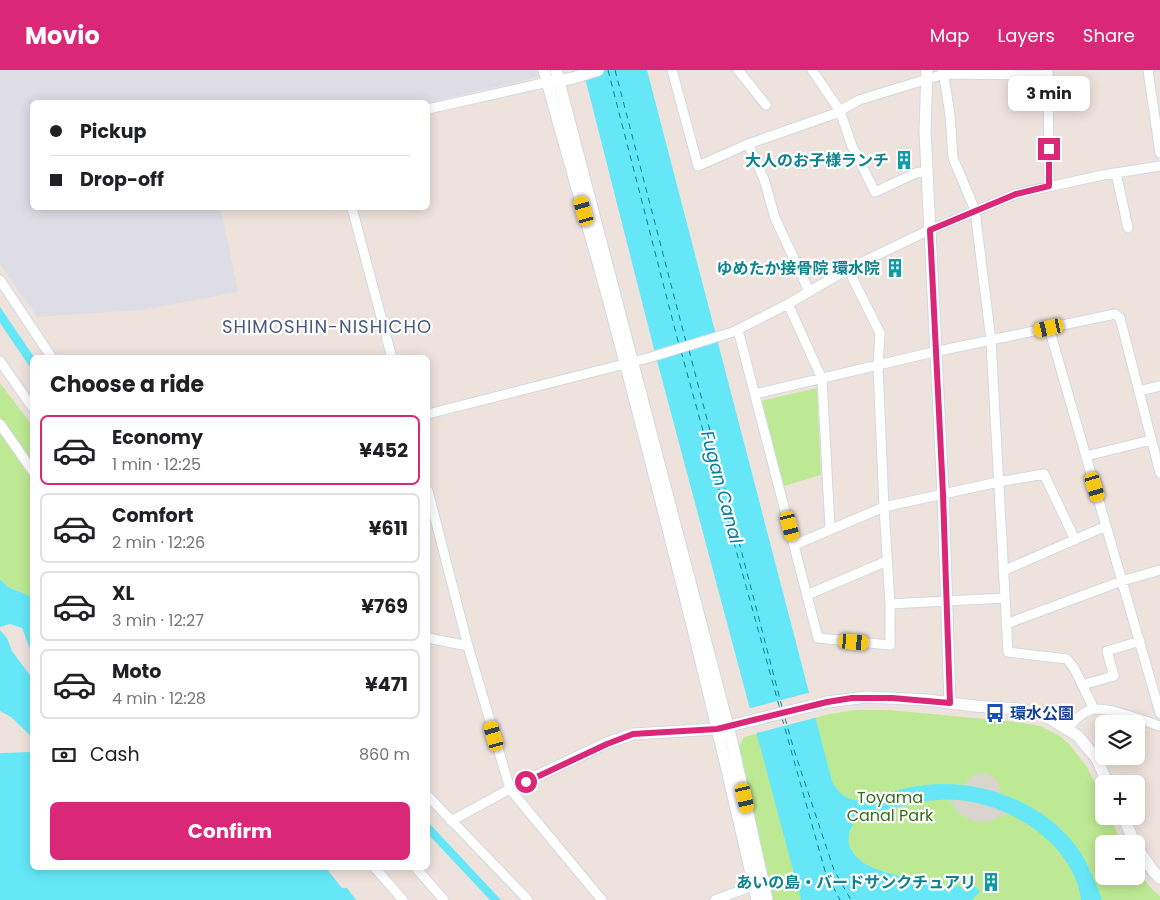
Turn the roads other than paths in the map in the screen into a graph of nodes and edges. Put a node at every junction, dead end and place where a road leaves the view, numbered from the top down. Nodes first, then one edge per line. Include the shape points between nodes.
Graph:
1 (544, 70) edge
2 (598, 70) edge
3 (672, 70) edge
4 (738, 70) edge
5 (812, 70) edge
6 (1148, 70) edge
7 (943, 72) edge
8 (1048, 72) edge
9 (927, 74) edge
10 (554, 78) edge
11 (766, 105) dead end
12 (430, 109) edge
13 (840, 111) junction
14 (748, 144) junction
15 (1160, 153) edge
16 (1160, 166) edge
17 (927, 171) junction
18 (1116, 173) junction
19 (1049, 186) junction
20 (353, 210) edge
21 (975, 210) junction
22 (1128, 228) dead end
23 (930, 230) junction
24 (848, 269) junction
25 (0, 280) edge
26 (809, 291) junction
27 (788, 304) junction
28 (1049, 328) junction
29 (738, 330) junction
30 (991, 341) junction
31 (935, 352) junction
32 (50, 355) edge
33 (391, 355) edge
34 (0, 361) edge
35 (629, 362) junction
36 (878, 366) junction
37 (822, 379) junction
38 (1160, 386) edge
39 (1139, 391) junction
40 (755, 394) junction
41 (30, 403) edge
42 (430, 413) edge
43 (0, 424) edge
44 (1151, 440) junction
45 (1086, 456) junction
46 (30, 467) edge
47 (1160, 472) edge
48 (998, 482) junction
49 (943, 494) junction
50 (430, 499) edge
51 (884, 507) junction
52 (1106, 526) junction
53 (830, 528) junction
54 (1075, 540) junction
55 (794, 545) junction
56 (887, 561) junction
57 (1160, 570) edge
58 (1003, 571) junction
59 (1122, 580) junction
60 (807, 595) junction
61 (1004, 598) junction
62 (947, 602) junction
63 (890, 604) junction
64 (1006, 624) junction
65 (430, 638) edge
66 (1140, 641) junction
67 (468, 646) junction
68 (1082, 685) junction
69 (950, 703) junction
70 (1094, 709) junction
71 (1160, 713) edge
72 (1160, 726) edge
73 (722, 728) junction
74 (1068, 729) junction
75 (1104, 775) edge
76 (510, 789) junction
77 (430, 798) edge
78 (451, 821) junction
79 (1145, 859) edge
80 (377, 870) edge
81 (418, 870) edge
82 (1160, 878) edge
83 (758, 884) junction
84 (403, 900) edge
85 (444, 900) edge
86 (528, 900) edge
87 (602, 900) edge
88 (715, 900) edge
89 (757, 900) edge
90 (767, 900) edge

1 - 10 street
2 - 10 street via 572,78
3 - 14 street via 698,166
4 - 11 street
5 - 13 street
6 - 15 street
7 - 8 street
7 - 9 street
7 - 21 street via 953,158
8 - 19 street
9 - 13 street via 859,100
9 - 17 street
10 - 12 street
10 - 35 street via 609,303
13 - 14 street
13 - 17 street via 852,146 875,192
14 - 26 street via 764,179 775,218
16 - 18 street
17 - 23 street
18 - 19 street
18 - 22 street
19 - 21 street via 1016,194
20 - 33 street
21 - 23 street
21 - 30 street
23 - 24 street
23 - 31 street
24 - 26 street
24 - 36 street via 880,333
25 - 32 street
26 - 27 street
27 - 29 street
27 - 37 street
28 - 30 street
28 - 39 street via 1115,314 1120,318
28 - 45 street
29 - 35 street
29 - 40 street
30 - 31 street
30 - 48 street
31 - 36 street
31 - 49 street
34 - 41 street
35 - 42 street
35 - 73 street via 676,561
36 - 37 street
36 - 51 street
37 - 40 street
37 - 53 street
38 - 39 street
39 - 44 street
40 - 55 street
43 - 46 street
44 - 45 street
44 - 47 street
45 - 52 street
48 - 49 street
48 - 54 street via 1044,474
48 - 58 street
49 - 51 street
49 - 62 street
50 - 67 street
51 - 53 street
51 - 56 street
52 - 54 street
52 - 59 street
53 - 55 street
54 - 58 street
55 - 60 street
56 - 60 street
56 - 63 street
57 - 59 street
58 - 61 street
59 - 64 street
59 - 66 street
60 - 63 street via 818,638 890,645
61 - 62 street
61 - 64 street
62 - 63 street
62 - 69 street
64 - 68 street via 1008,652 1067,660
65 - 67 street
66 - 68 street via 1107,651 1114,676
66 - 71 street
67 - 76 street
68 - 70 street
69 - 73 street via 867,697 827,702
69 - 74 street via 1017,709 1044,715
70 - 72 street
70 - 74 street via 1082,714
73 - 76 street via 622,737
73 - 83 street
74 - 75 street via 1097,759
76 - 78 street
76 - 87 street
77 - 78 street
78 - 86 street
79 - 82 street
80 - 84 street
81 - 85 street
83 - 88 street
83 - 89 street
83 - 90 street

